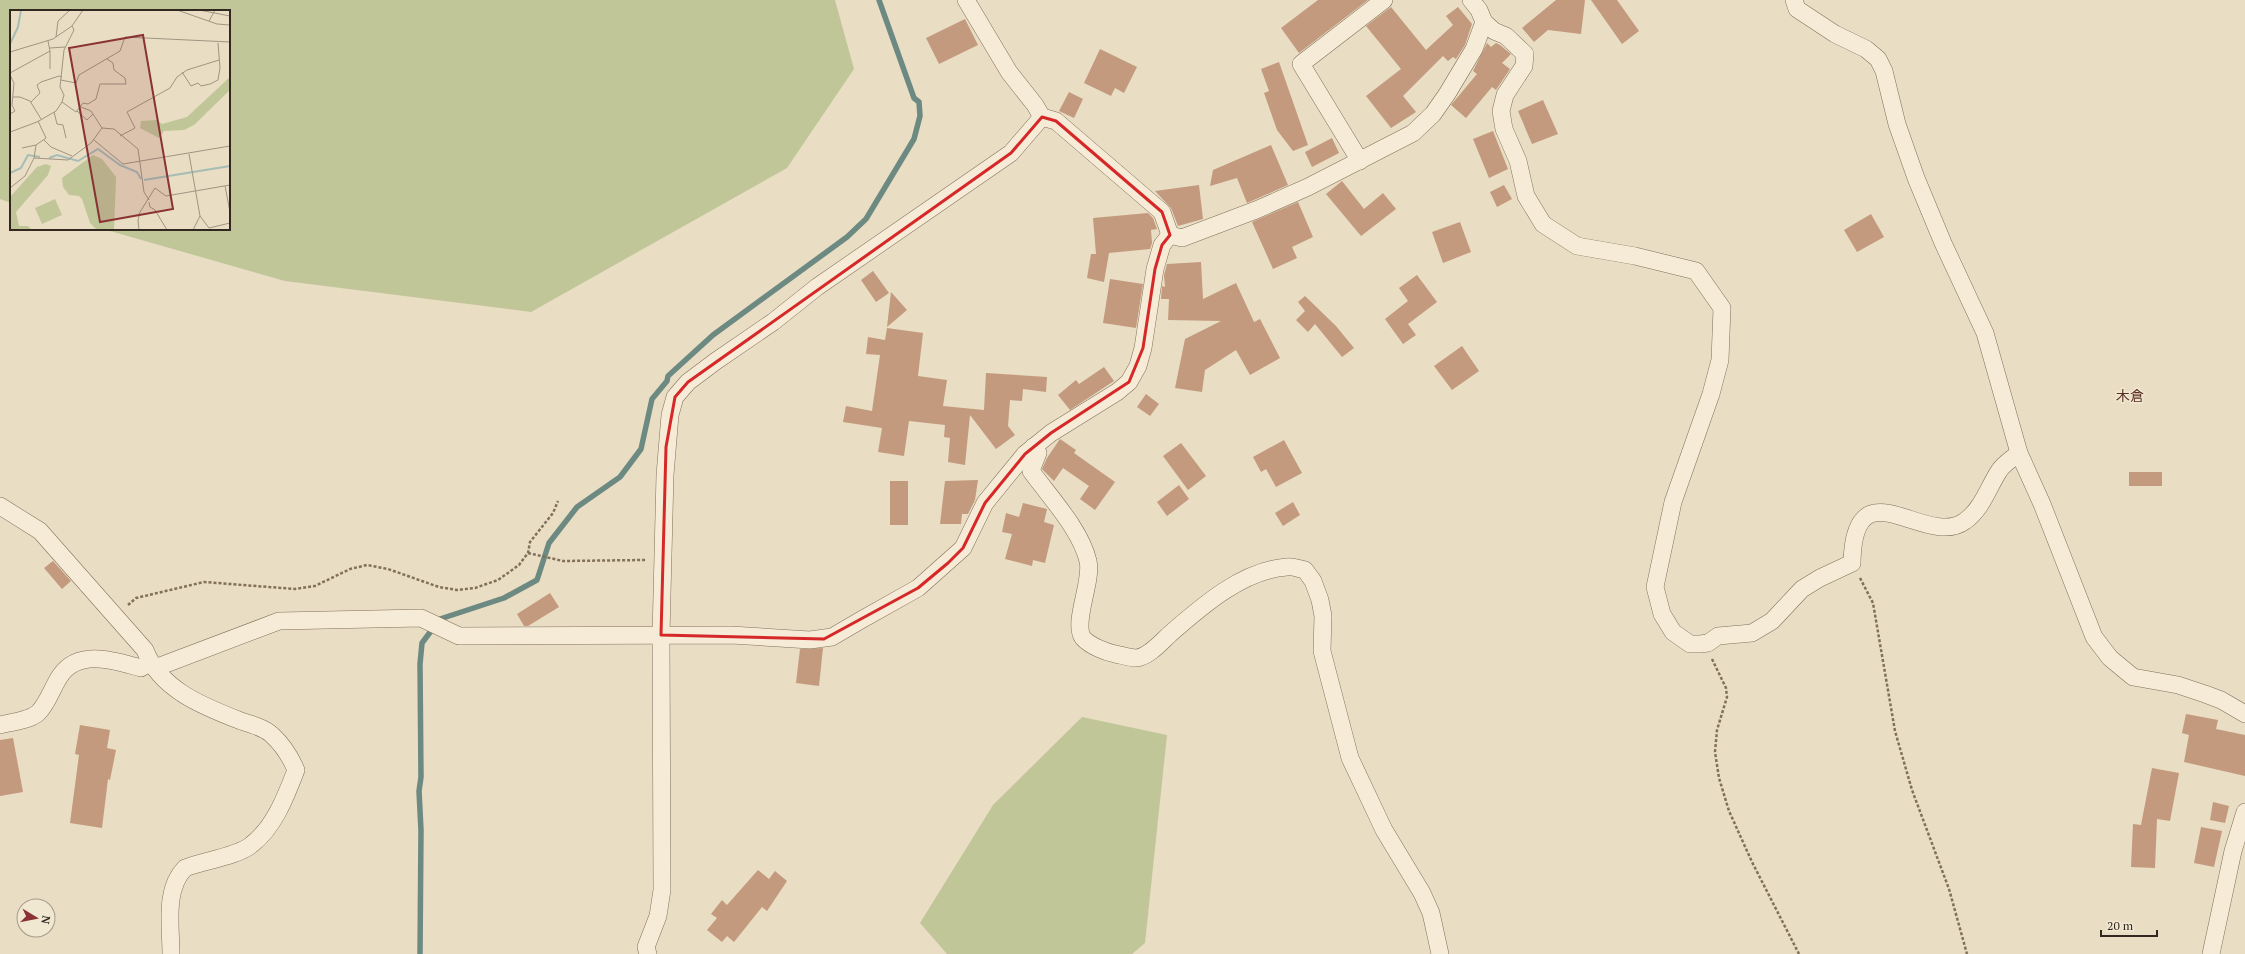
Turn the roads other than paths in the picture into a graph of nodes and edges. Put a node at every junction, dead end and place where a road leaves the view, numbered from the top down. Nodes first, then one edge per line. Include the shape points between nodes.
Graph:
1 (966, 0) edge
2 (1384, 0) edge
3 (1470, 0) edge
4 (1794, 0) edge
5 (1484, 22) junction
6 (1042, 117) junction
7 (1360, 161) junction
8 (1170, 235) junction
9 (1033, 447) junction
10 (2019, 453) junction
11 (0, 506) edge
12 (661, 635) junction
13 (152, 665) junction
14 (2245, 714) edge
15 (0, 725) edge
16 (2245, 812) edge
17 (171, 954) edge
18 (648, 954) edge
19 (1440, 954) edge
20 (2211, 954) edge

1 - 6 street via 1009,72
2 - 7 street via 1301,64
3 - 5 street via 1479,10
4 - 10 street via 1797,10 1835,34 1866,49 1881,65 1897,124 1916,178 1985,333
5 - 7 street via 1474,49 1433,114 1413,133
5 - 10 street via 1494,31 1506,36 1525,54 1524,66 1505,95 1501,111 1504,129 1518,161 1526,196 1544,224 1577,246 1635,256 1696,271 1722,308 1720,360 1711,394 1673,502 1655,587 1662,614 1673,632 1690,644 1708,643 1718,636 1752,633 1772,621 1802,589 1852,563 1853,545 1858,528 1866,519 1876,513 1889,512 1945,529 1964,522 1980,506 1999,470
6 - 8 street via 1056,122 1162,212
6 - 12 street via 1010,153 817,287 773,322 688,382 675,397 666,447
7 - 8 street via 1256,210 1182,238
8 - 9 street via 1162,246 1155,269 1143,348 1138,366 1129,382
9 - 12 street via 1006,475 985,503 963,548 948,563 918,588 832,637 810,640 731,635
9 - 19 street via 1038,453 1031,472 1076,534 1088,560 1089,578 1080,623 1083,637 1092,645 1137,658 1153,649 1203,605 1228,588 1288,566 1305,570 1313,581 1320,600 1323,616 1322,651 1350,758 1384,830 1422,893 1430,913
10 - 14 street via 2042,504 2094,637 2110,658 2133,677 2178,685 2206,694
11 - 13 street via 40,531 145,650
12 - 13 street via 459,636 421,618 279,621
12 - 18 street via 662,890 658,916 646,946
13 - 15 street via 142,668 112,660 88,658 71,665 60,676 38,712 29,718
13 - 17 street via 175,688 198,704 271,734 289,754 296,770 276,814 251,846 185,868 177,876 172,888
16 - 20 street via 2233,851

